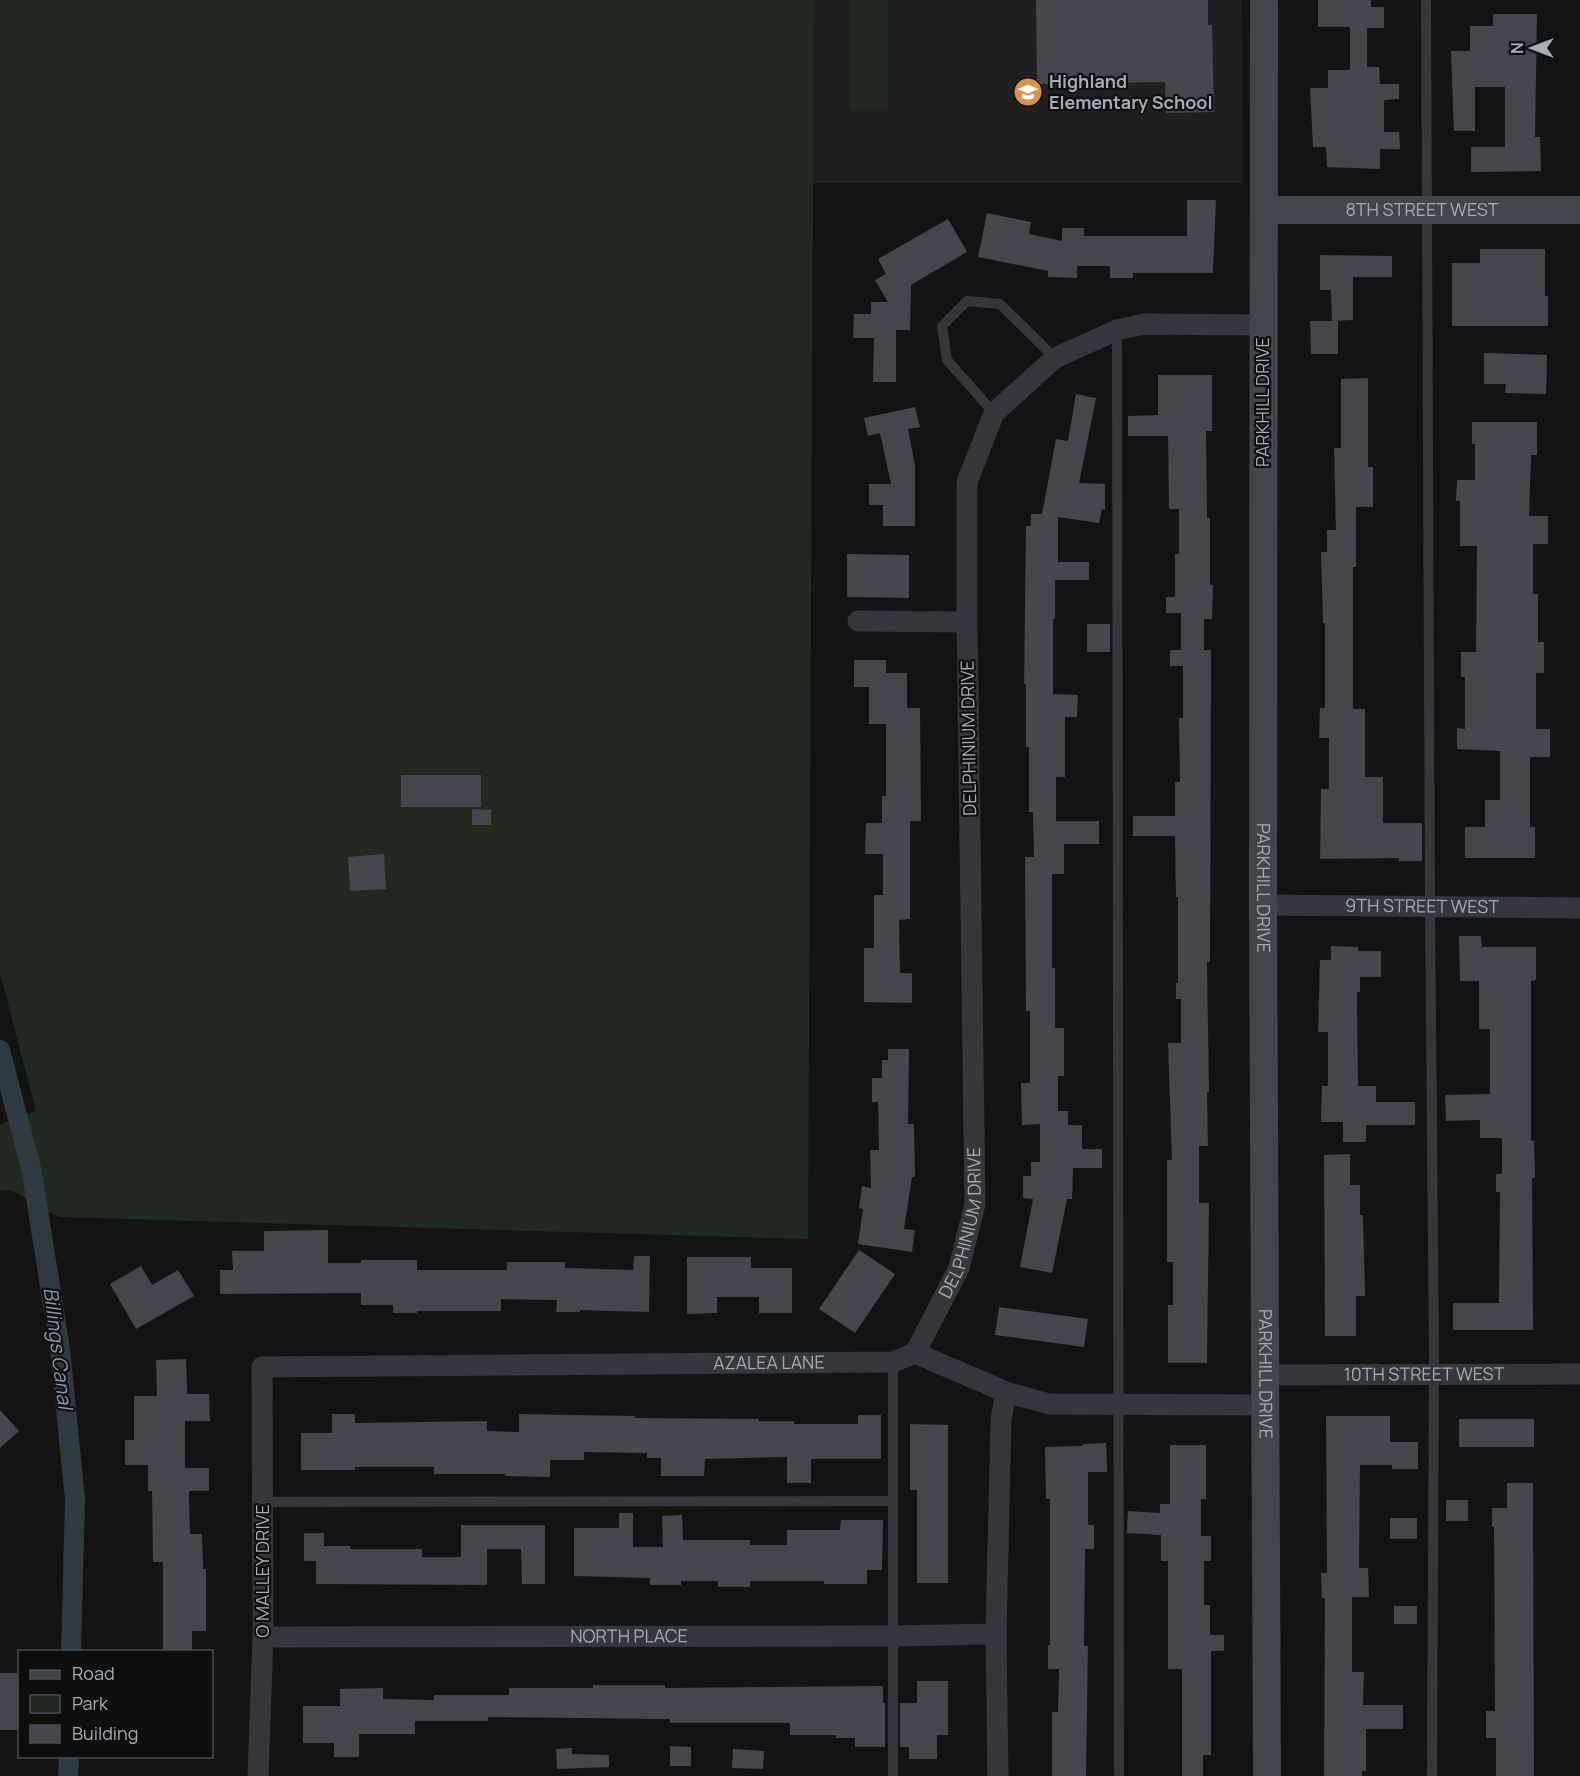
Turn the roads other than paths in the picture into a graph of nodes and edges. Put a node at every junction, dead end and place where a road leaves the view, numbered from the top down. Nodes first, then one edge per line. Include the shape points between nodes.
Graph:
1 (1264, 0) edge
2 (1426, 0) edge
3 (1264, 210) junction
4 (1427, 210) junction
5 (1580, 210) edge
6 (1263, 325) junction
7 (1117, 330) junction
8 (1055, 358) junction
9 (994, 413) junction
10 (858, 621) dead end
11 (967, 622) junction
12 (1263, 905) junction
13 (1430, 907) junction
14 (1580, 908) edge
15 (915, 1353) junction
16 (893, 1362) junction
17 (262, 1367) joint
18 (1580, 1374) edge
19 (1266, 1375) junction
20 (1434, 1375) junction
21 (1005, 1392) junction
22 (1119, 1404) junction
23 (1266, 1405) junction
24 (893, 1501) junction
25 (263, 1502) junction
26 (996, 1634) junction
27 (892, 1636) junction
28 (263, 1637) junction
29 (258, 1776) edge
30 (893, 1776) edge
31 (998, 1776) edge
32 (1119, 1776) edge
33 (1267, 1776) edge
34 (1432, 1776) edge

1 - 3 street, PARKHILL DRIVE
2 - 4 lane
3 - 4 street, 8TH STREET WEST
3 - 6 street, PARKHILL DRIVE
4 - 5 street, 8TH STREET WEST
4 - 13 lane
6 - 7 street, DELPHINIUM DRIVE via 1144,324
6 - 12 street, PARKHILL DRIVE
7 - 8 street, DELPHINIUM DRIVE
7 - 22 lane
8 - 9 street, DELPHINIUM DRIVE
8 - 9 lane via 1000,304 967,301 942,326 947,360
9 - 11 street, DELPHINIUM DRIVE via 967,482
10 - 11 street
11 - 15 street, DELPHINIUM DRIVE via 975,1204 959,1268
12 - 13 street, 9TH STREET WEST
12 - 19 street, PARKHILL DRIVE
13 - 14 street, 9TH STREET WEST
13 - 20 lane
15 - 16 street, AZALEA LANE
15 - 21 street
16 - 17 street, AZALEA LANE
16 - 24 lane
17 - 25 street, O MALLEY DRIVE
18 - 20 street, 10TH STREET WEST
19 - 20 street, 10TH STREET WEST
19 - 23 street, PARKHILL DRIVE
20 - 34 lane
21 - 22 street via 1049,1404
21 - 26 street
22 - 23 street
22 - 32 lane
23 - 33 street, PARKHILL DRIVE
24 - 25 lane
24 - 27 lane
25 - 28 street, O MALLEY DRIVE
26 - 27 street, NORTH PLACE
26 - 31 street
27 - 28 street, NORTH PLACE
27 - 30 lane
28 - 29 street, O MALLEY DRIVE

